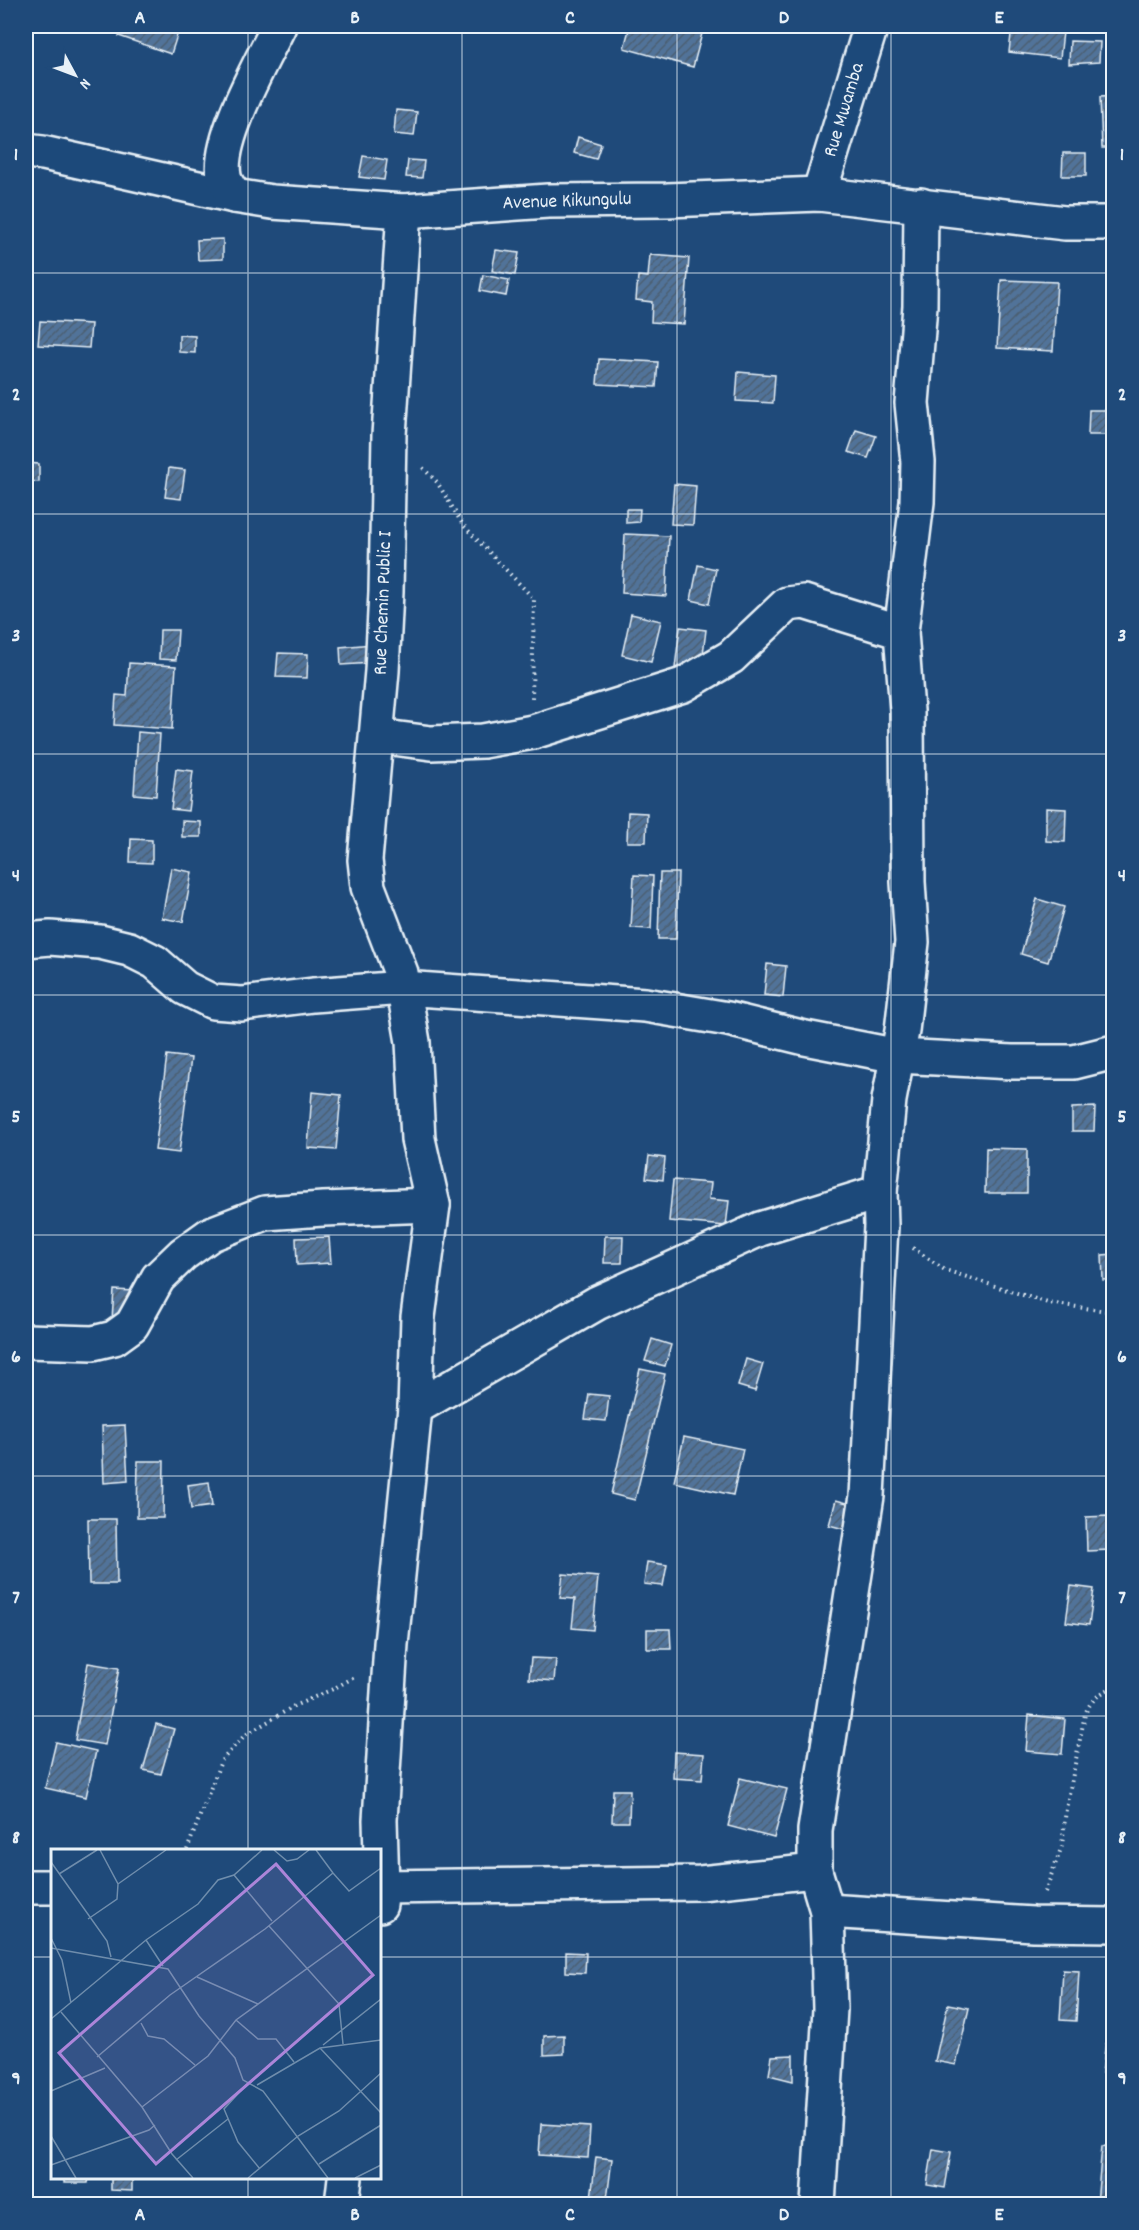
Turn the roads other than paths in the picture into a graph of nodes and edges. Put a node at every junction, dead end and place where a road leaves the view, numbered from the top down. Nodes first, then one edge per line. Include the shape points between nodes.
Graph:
1 (279, 26) edge
2 (871, 26) edge
3 (26, 151) edge
4 (819, 194) junction
5 (234, 196) junction
6 (921, 205) junction
7 (404, 211) junction
8 (1113, 223) edge
9 (901, 632) junction
10 (377, 736) junction
11 (26, 940) edge
12 (403, 988) junction
13 (1113, 1052) edge
14 (898, 1056) junction
15 (880, 1192) junction
16 (433, 1205) junction
17 (26, 1341) edge
18 (415, 1408) junction
19 (380, 1849) edge
20 (815, 1871) junction
21 (26, 1887) edge
22 (51, 1887) edge
23 (381, 1893) edge
24 (827, 1911) junction
25 (1113, 1925) edge
26 (345, 2179) edge
27 (342, 2205) edge
28 (818, 2205) edge

1 - 5 street via 230,133 224,177
2 - 4 street, Rue Mwamba
3 - 5 street, Avenue Kikungulu
4 - 6 street, Avenue Kikungulu
4 - 7 street, Avenue Kikungulu via 548,201
5 - 7 street, Avenue Kikungulu
6 - 8 street, Avenue Kikungulu via 1065,223
6 - 9 street via 920,306 912,403 918,462 917,502
7 - 10 street, Rue Chemin Public I via 394,335 387,592
9 - 10 street via 804,602 788,604 731,657 683,685 533,732 483,741 431,743
9 - 14 street via 907,711 912,942
10 - 12 street, Rue Chemin Public I via 365,860 376,913 397,961
11 - 12 street via 100,942 129,949 155,962 185,988 213,1002 242,1004
12 - 14 street via 645,1005
12 - 16 street, Rue Chemin Public I via 412,1042 418,1139
13 - 14 street via 1074,1062
14 - 15 street via 889,1100
15 - 18 street via 760,1228 597,1303
15 - 20 street via 867,1496 815,1830
16 - 17 street via 265,1213 211,1234 183,1254 158,1278 132,1325 114,1338 93,1343
16 - 18 street via 418,1317
18 - 19 street via 391,1644
20 - 23 street via 700,1883
20 - 24 street
21 - 22 street
24 - 25 street
24 - 28 street via 830,2008
26 - 27 street

